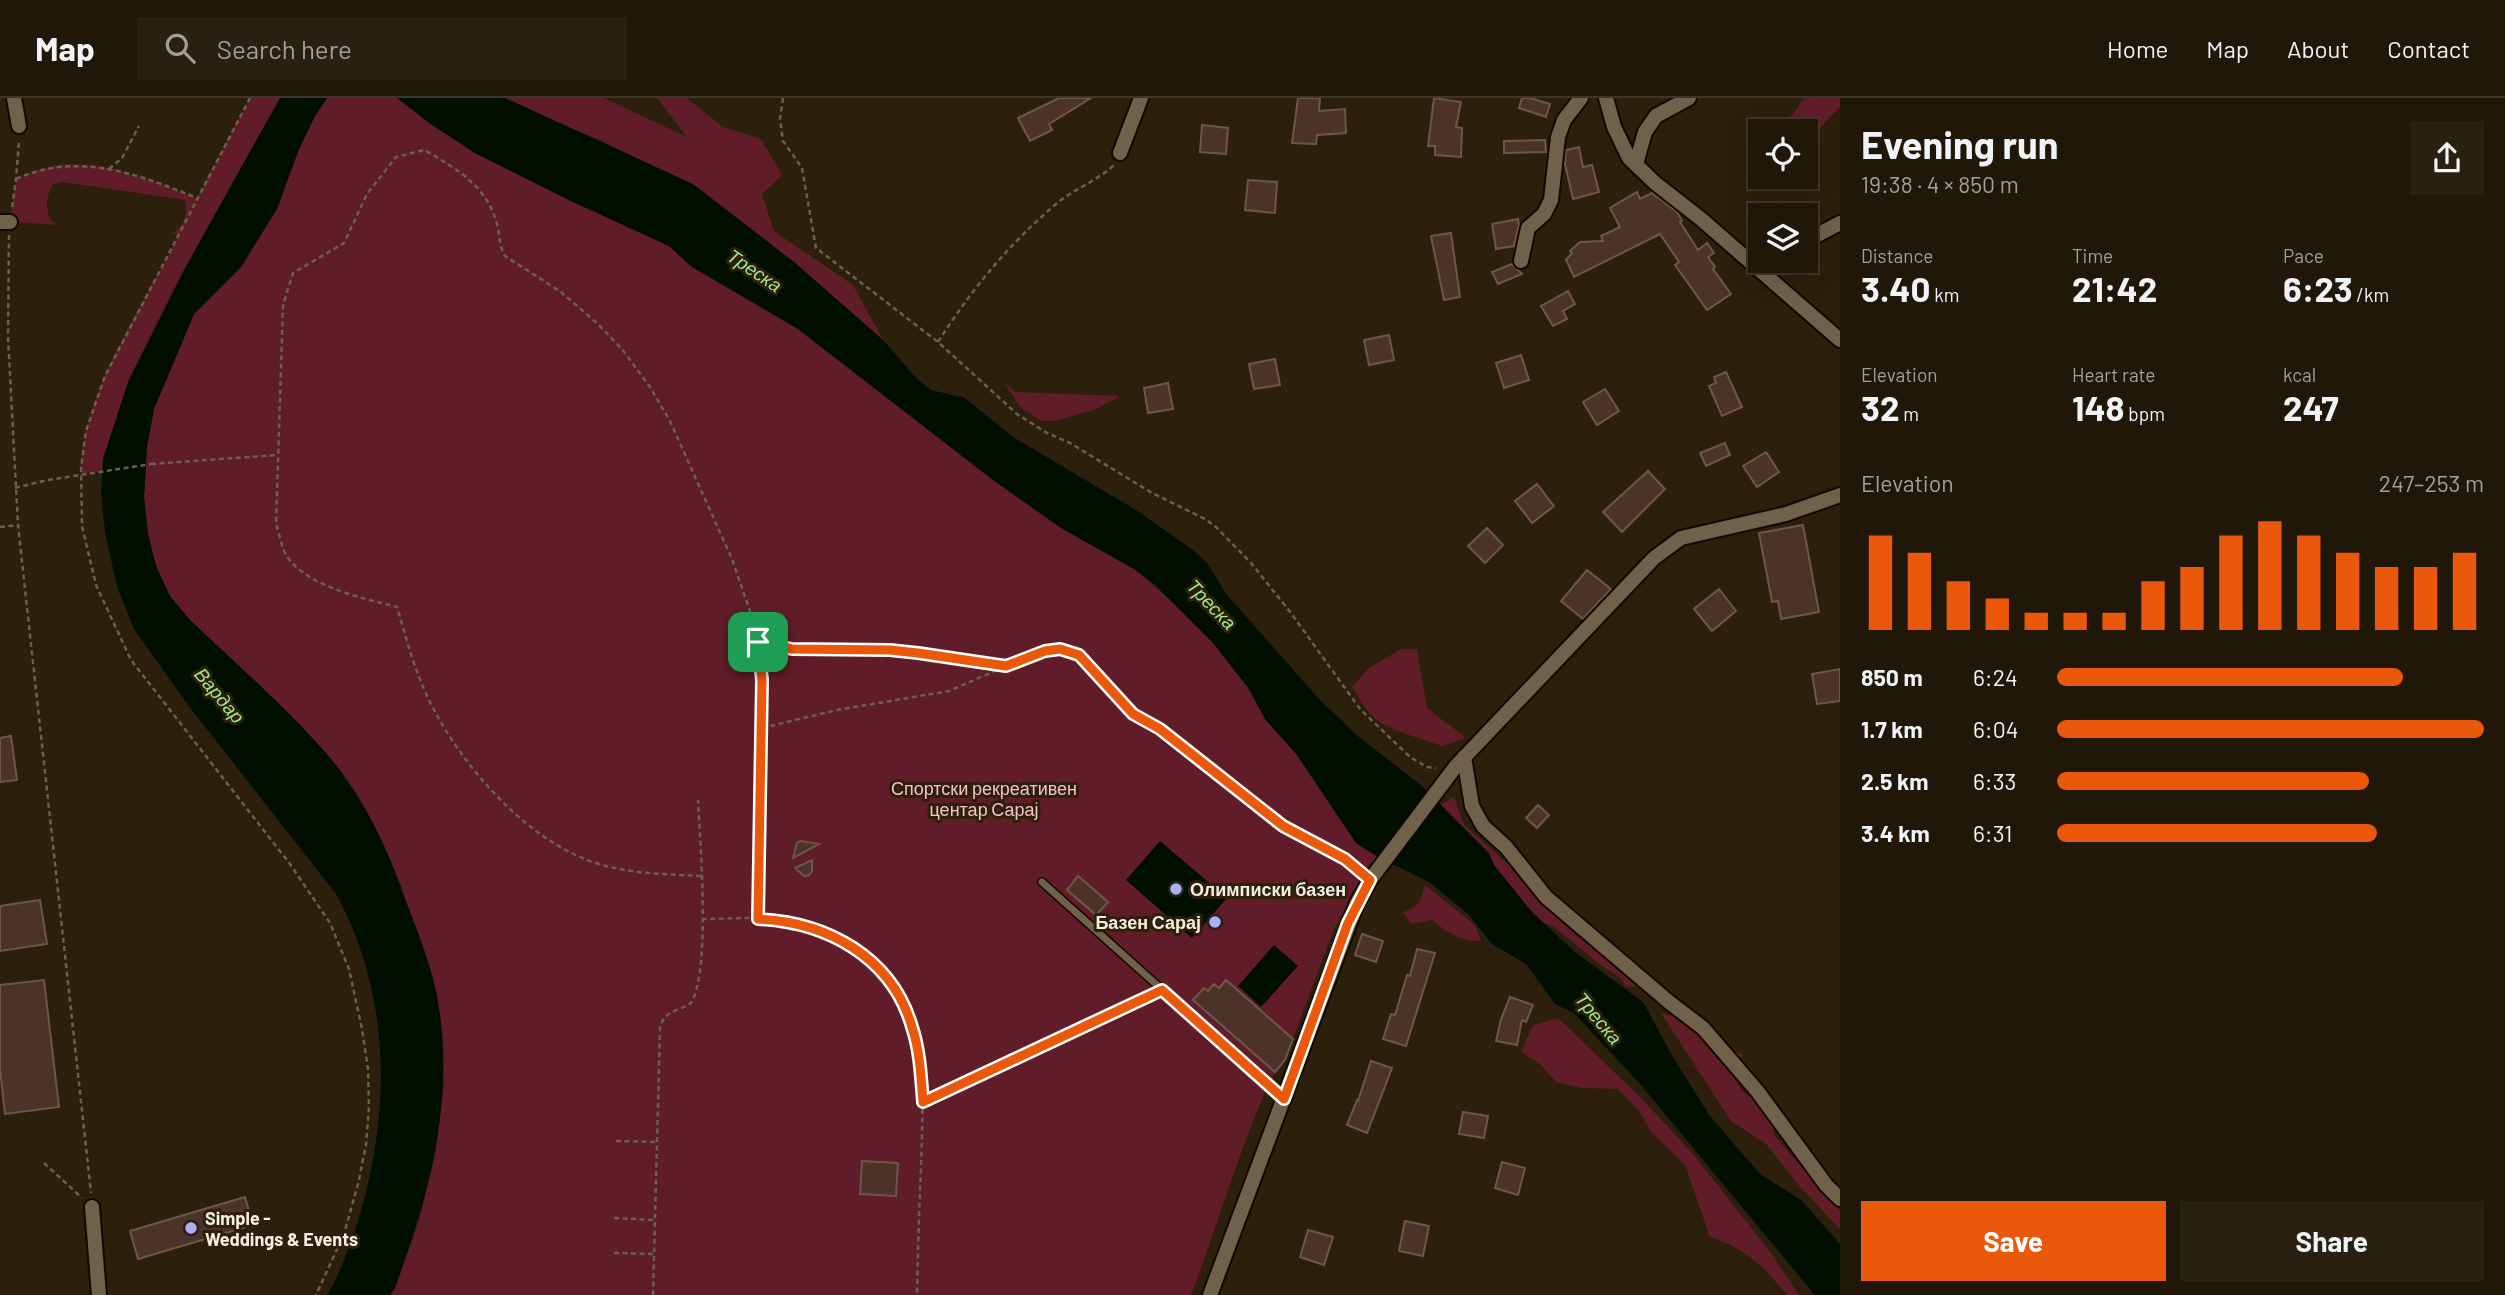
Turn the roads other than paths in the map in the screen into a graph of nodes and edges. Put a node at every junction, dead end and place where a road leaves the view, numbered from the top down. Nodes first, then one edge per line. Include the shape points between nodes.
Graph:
1 (14, 98) edge
2 (1141, 98) edge
3 (1581, 98) edge
4 (1606, 98) edge
5 (1689, 98) edge
6 (19, 127) road end
7 (1120, 153) road end
8 (1636, 164) junction
9 (1840, 223) edge
10 (1818, 235) edge
11 (1748, 252) edge
12 (1521, 261) dead end
13 (1772, 273) edge
14 (1840, 340) edge
15 (1840, 495) edge
16 (1460, 762) junction
17 (1042, 882) dead end
18 (1284, 1099) junction
19 (1840, 1199) edge
20 (92, 1207) road end
21 (99, 1295) edge
22 (1210, 1295) edge

1 - 6 street
2 - 7 street
3 - 12 street via 1564,120 1551,200 1528,228
4 - 8 street via 1614,127
5 - 8 street via 1656,116 1645,132
8 - 11 street
9 - 10 street
13 - 14 street
15 - 16 street via 1786,514 1699,532 1667,547 1630,580
16 - 18 street via 1370,880 1348,923
16 - 19 street via 1472,806 1483,826 1546,897 1703,1028
17 - 18 lane
18 - 22 street
20 - 21 street

